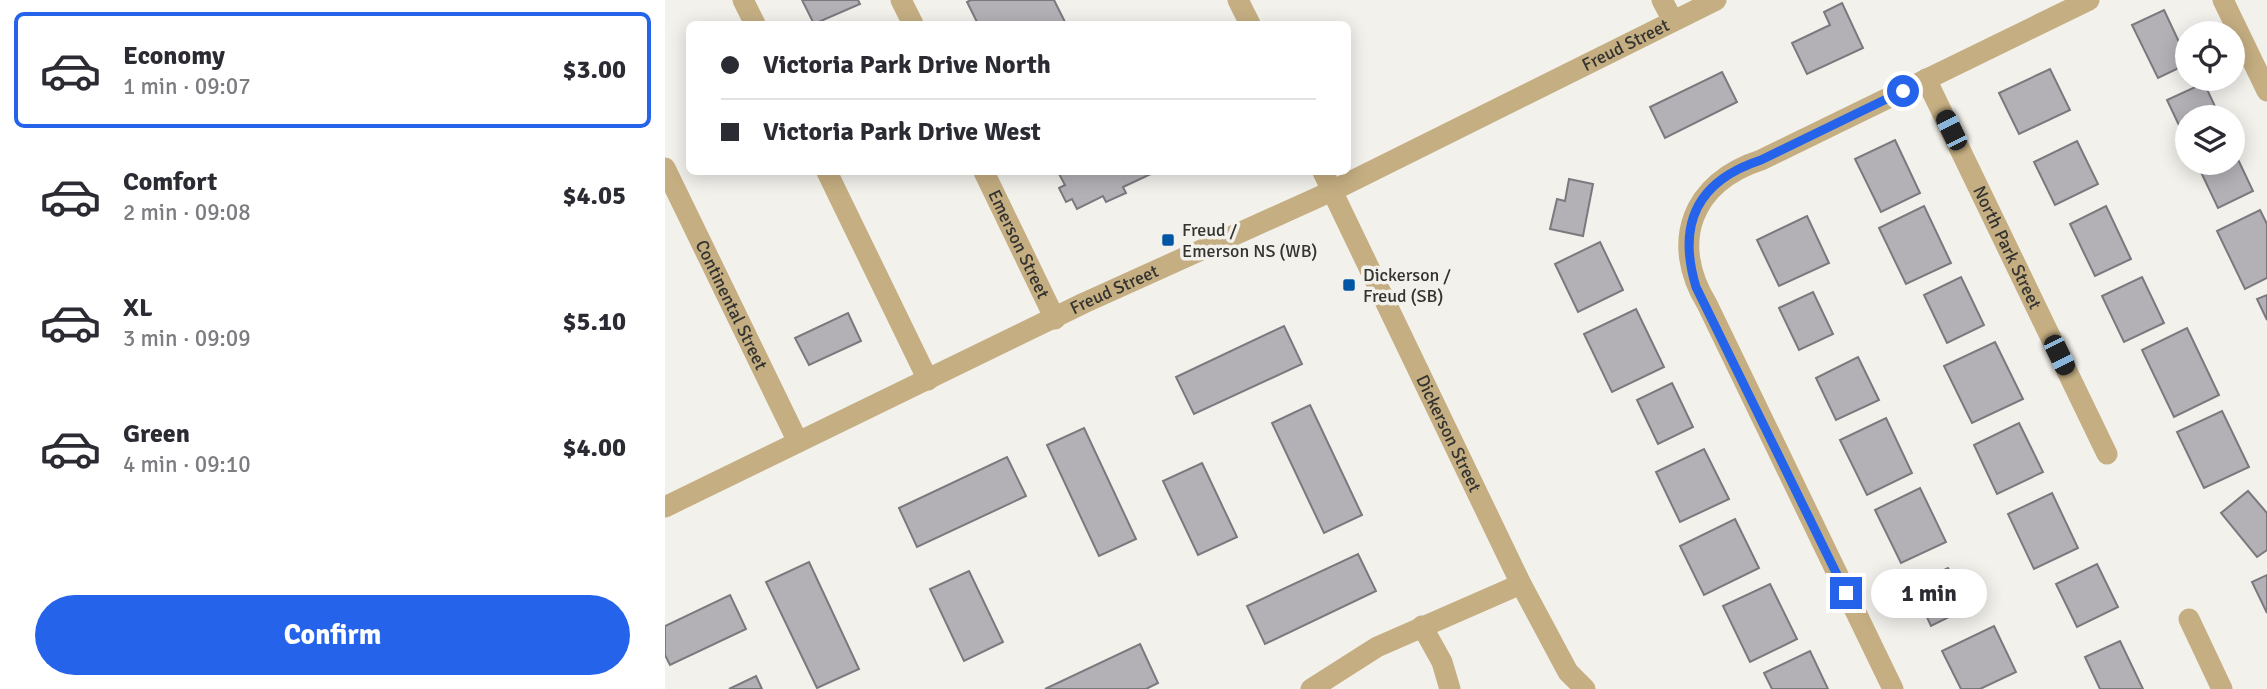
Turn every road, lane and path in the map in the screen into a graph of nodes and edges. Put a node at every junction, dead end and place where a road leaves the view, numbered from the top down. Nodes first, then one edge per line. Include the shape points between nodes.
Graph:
1 (743, 0) edge
2 (901, 0) edge
3 (1238, 0) edge
4 (1662, 0) edge
5 (2089, 0) edge
6 (2223, 0) edge
7 (1704, 3) edge
8 (754, 21) edge
9 (912, 21) edge
10 (1248, 21) edge
11 (1673, 21) junction
12 (1926, 79) junction
13 (2267, 91) edge
14 (665, 168) edge
15 (1351, 170) edge
16 (828, 175) edge
17 (985, 175) edge
18 (1328, 181) edge
19 (1055, 319) junction
20 (928, 380) junction
21 (798, 442) junction
22 (2107, 454) dead end
23 (665, 507) edge
24 (1521, 584) junction
25 (2189, 619) dead end
26 (1422, 626) junction
27 (1311, 689) edge
28 (1450, 689) edge
29 (1585, 689) edge
30 (1893, 689) edge
31 (2222, 689) edge

1 - 8 street
2 - 9 street
3 - 10 street
4 - 11 street
5 - 12 street
6 - 13 street
7 - 11 street, Freud Street
11 - 15 street, Freud Street
12 - 22 street, North Park Street
12 - 30 street via 1719,180 1705,196 1689,232 1689,262 1696,287
14 - 21 street, Continental Street
16 - 20 street
17 - 19 street, Emerson Street
18 - 19 street, Freud Street
18 - 24 street, Dickerson Street
19 - 20 street, Freud Street
20 - 21 street, Freud Street
21 - 23 street, Freud Street
24 - 26 street
24 - 29 street, Dickerson Street via 1568,672
25 - 31 street
26 - 27 street via 1377,647
26 - 28 street via 1442,662

